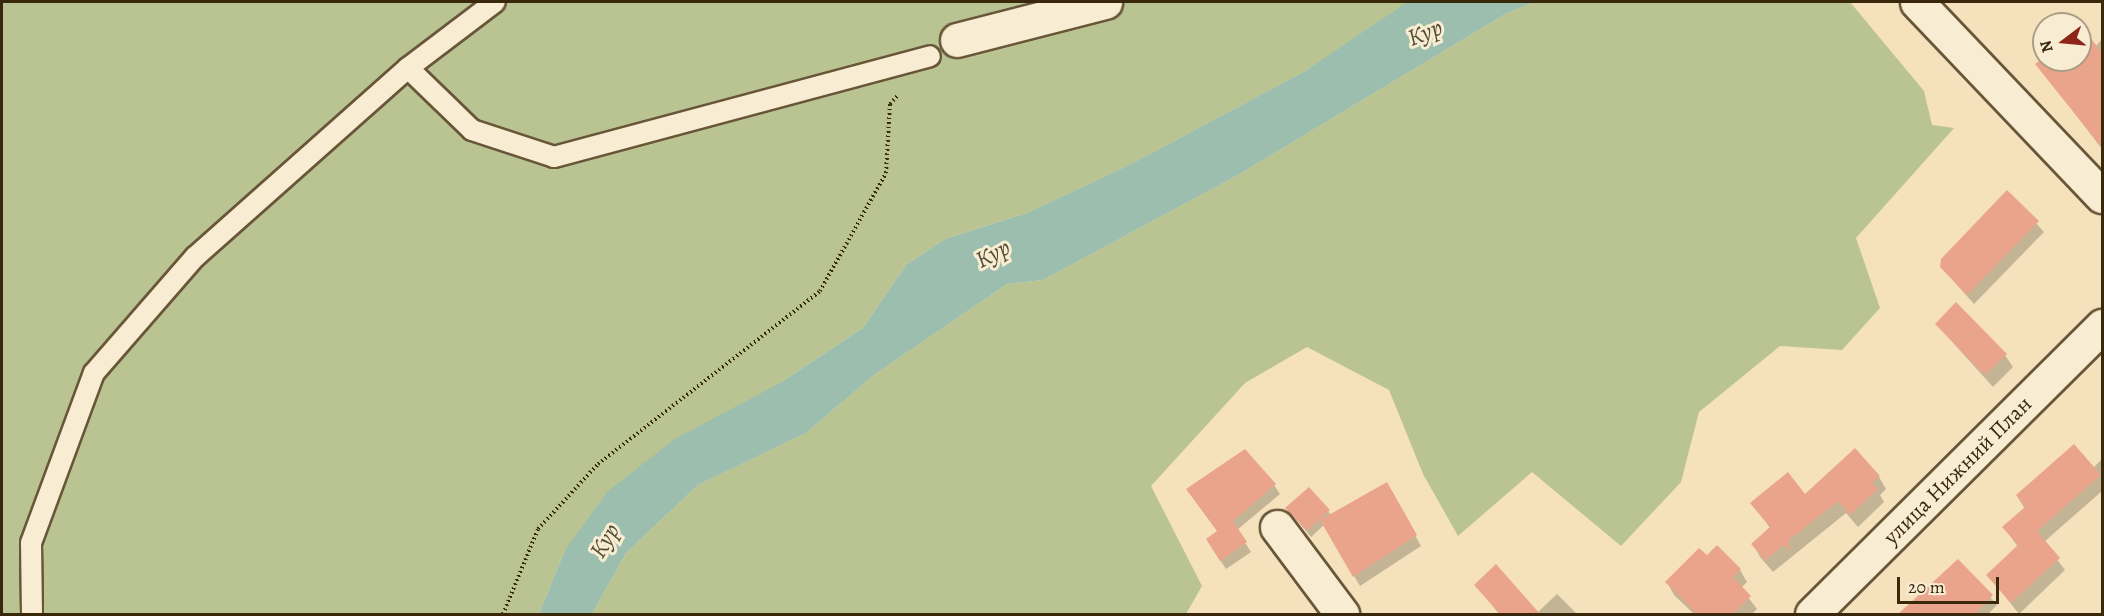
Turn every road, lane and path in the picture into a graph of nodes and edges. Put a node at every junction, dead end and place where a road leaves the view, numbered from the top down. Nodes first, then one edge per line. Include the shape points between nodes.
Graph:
1 (495, 2) edge
2 (1105, 2) edge
3 (1917, 2) edge
4 (943, 48) junction
5 (408, 68) junction
6 (2103, 196) edge
7 (2103, 326) edge
8 (1277, 527) dead end
9 (32, 615) edge
10 (503, 615) edge
11 (1342, 615) edge
12 (1812, 615) edge

1 - 5 lane
2 - 4 street
3 - 6 street
4 - 5 lane via 554,157 472,130
4 - 10 path via 890,104 886,173 820,291 598,464 538,529
5 - 9 lane via 195,256 94,373 32,543
7 - 12 street, улица Нижний План
8 - 11 street

